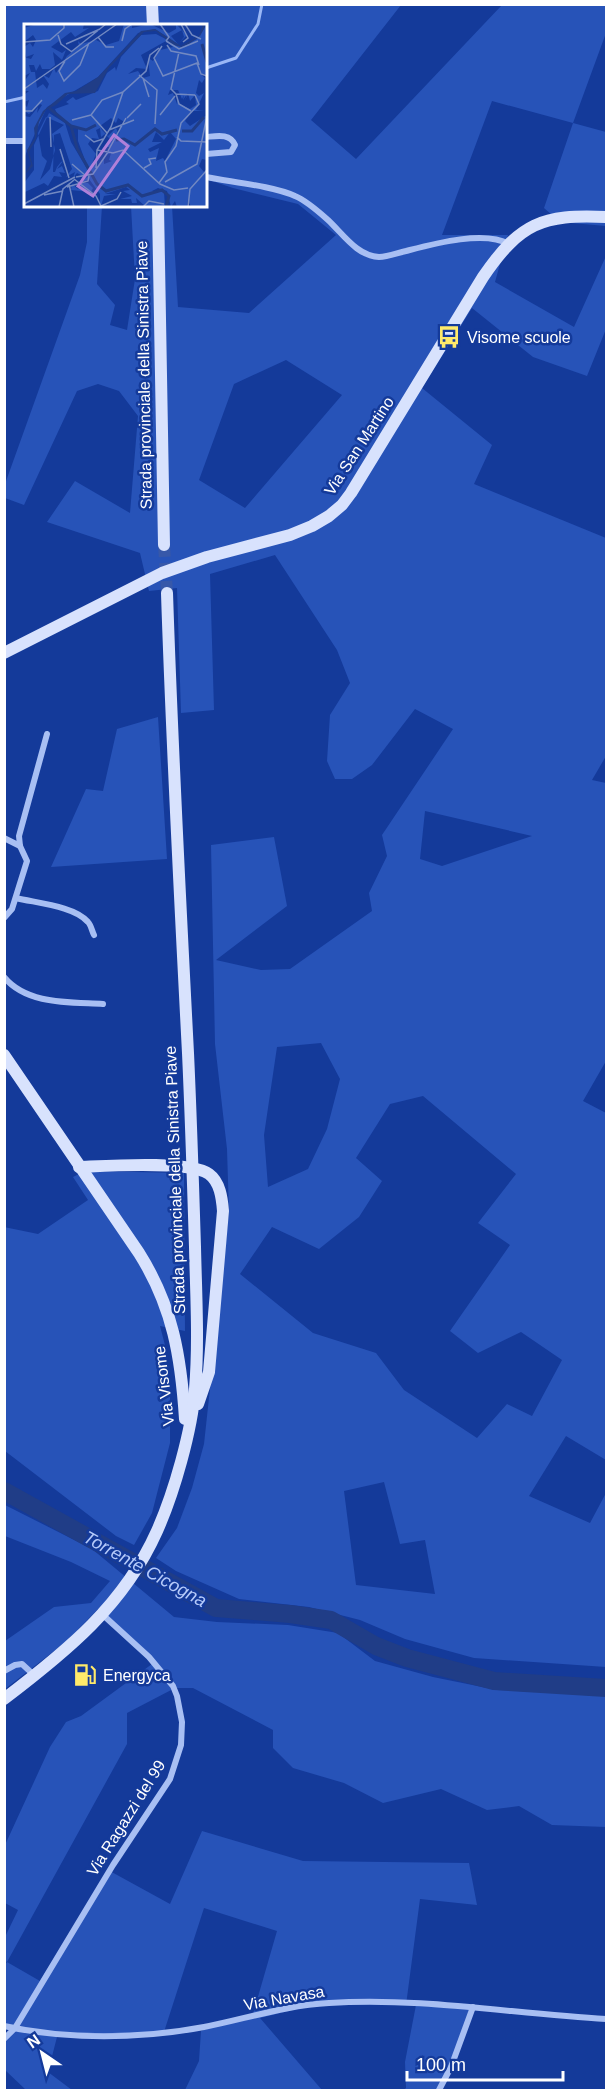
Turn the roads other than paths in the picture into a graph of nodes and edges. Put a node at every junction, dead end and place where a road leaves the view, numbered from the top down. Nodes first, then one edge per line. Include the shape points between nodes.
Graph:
1 (152, 4) edge
2 (153, 24) edge
3 (207, 137) edge
4 (4, 141) edge
5 (24, 141) edge
6 (207, 154) edge
7 (207, 177) edge
8 (158, 207) edge
9 (606, 217) edge
10 (509, 244) junction
11 (164, 545) tunnel mouth
12 (166, 593) tunnel mouth
13 (4, 652) edge
14 (47, 735) dead end
15 (4, 838) edge
16 (20, 846) junction
17 (16, 898) junction
18 (4, 918) edge
19 (94, 935) dead end
20 (4, 976) edge
21 (103, 1004) dead end
22 (4, 1055) edge
23 (79, 1167) junction
24 (186, 1439) junction
25 (103, 1615) junction
26 (4, 1671) edge
27 (35, 1676) junction
28 (4, 1699) edge
29 (473, 2007) junction
30 (606, 2019) edge
31 (4, 2026) edge
32 (15, 2028) junction
33 (4, 2039) edge
34 (439, 2091) edge

1 - 2 street
3 - 6 street via 227,137 235,145 231,152
4 - 5 street
7 - 10 street via 296,196 355,247 377,257 466,240 500,239
8 - 11 street, Strada provinciale della Sinistra Piave
9 - 10 street, Via San Martino via 551,218 529,228
10 - 13 street, Via San Martino via 483,277 351,493 329,516 290,535 162,573
12 - 24 street, Strada provinciale della Sinistra Piave via 193,1155 195,1391
14 - 16 street via 19,836
15 - 16 street
16 - 17 street via 27,861
17 - 18 street
17 - 19 street via 77,914 89,923
20 - 21 street via 22,993
22 - 23 street, Via Visome
23 - 24 street, Via Visome via 139,1253 165,1302 178,1351
23 - 24 street, Via Visome via 183,1167 208,1173 219,1186 224,1211 210,1372
24 - 25 street, Strada provinciale della Sinistra Piave via 157,1531
25 - 27 street, Strada provinciale della Sinistra Piave
25 - 32 street, Via Ragazzi del 99 via 149,1657 173,1686 182,1722 179,1756 170,1779
26 - 27 street via 22,1664
27 - 28 street, Strada provinciale della Sinistra Piave
29 - 30 street, Via Navasa
29 - 32 street, Via Navasa via 314,2004 150,2035 73,2035
29 - 34 street
31 - 32 street, Via Navasa
32 - 33 street, Via Ragazzi del 99

